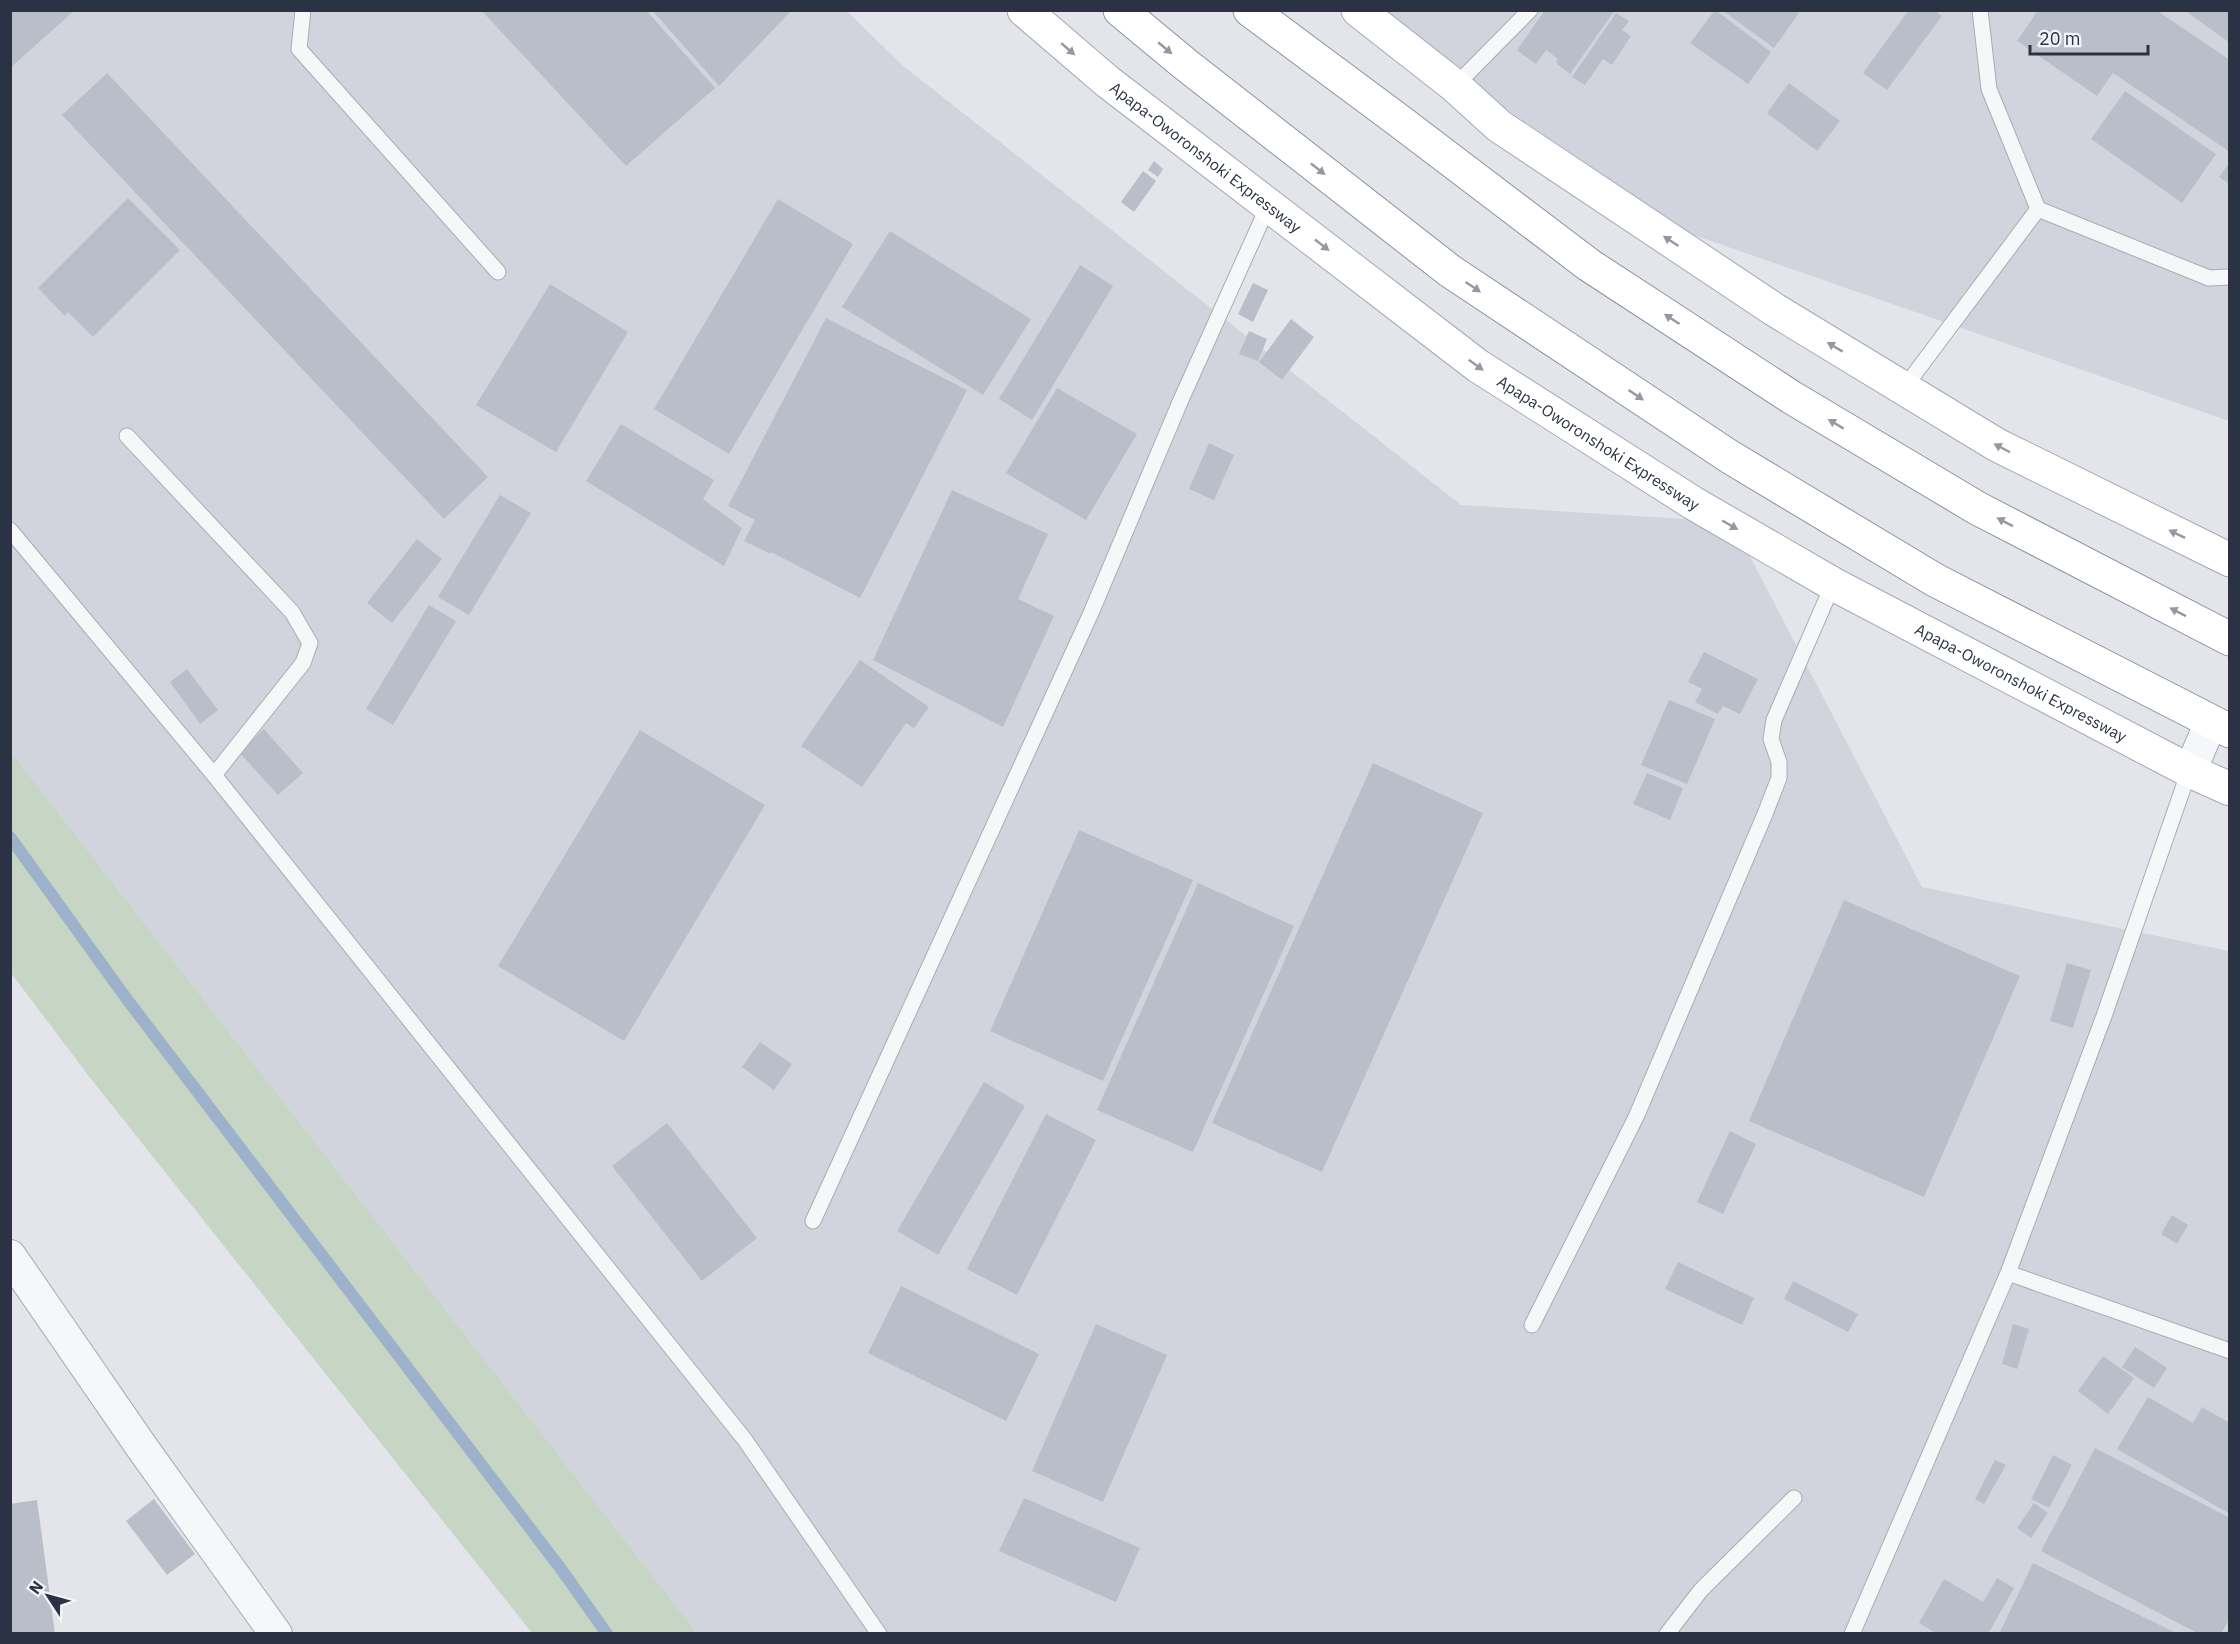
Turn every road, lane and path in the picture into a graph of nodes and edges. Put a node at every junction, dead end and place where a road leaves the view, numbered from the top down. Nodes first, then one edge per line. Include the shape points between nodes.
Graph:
1 (303, 10) edge
2 (1024, 10) edge
3 (1120, 10) edge
4 (1250, 10) edge
5 (1358, 10) edge
6 (1530, 10) edge
7 (1980, 10) edge
8 (1455, 86) junction
9 (1269, 204) junction
10 (2038, 209) junction
11 (498, 272) dead end
12 (2229, 277) edge
13 (1904, 388) junction
14 (128, 436) dead end
15 (10, 530) edge
16 (2229, 560) edge
17 (1833, 584) junction
18 (2229, 639) edge
19 (2214, 724) edge
20 (2190, 771) junction
21 (214, 775) junction
22 (2229, 789) edge
23 (813, 1221) dead end
24 (10, 1256) edge
25 (2008, 1273) junction
26 (1532, 1325) dead end
27 (2229, 1351) edge
28 (1794, 1498) dead end
29 (276, 1634) edge
30 (879, 1634) edge
31 (1667, 1634) edge
32 (1852, 1634) edge

1 - 11 lane via 300,49
2 -> 9 main road, Apapa-Oworonshoki Expressway via 1108,82
3 -> 19 main road via 1449,271 1730,457 1935,580
18 -> 4 main road via 1977,507 1791,397 1589,265
5 - 8 main road
6 - 8 lane
7 - 10 lane via 1989,88
13 -> 8 main road via 1775,310 1499,126
9 -> 17 main road, Apapa-Oworonshoki Expressway via 1478,366 1693,503
9 - 23 lane via 1091,613
10 - 12 lane via 2209,278
10 - 13 lane
16 -> 13 main road via 1997,445
14 - 21 lane via 292,612 310,643 303,663
15 - 21 lane
17 - 20 main road, Apapa-Oworonshoki Expressway
17 - 26 lane via 1774,720 1772,739 1779,778 1765,814 1636,1117
19 - 20 street
20 - 22 main road, Apapa-Oworonshoki Expressway
20 - 25 lane
21 - 30 lane via 745,1440
24 - 29 street
25 - 27 lane
25 - 32 lane
28 - 31 lane via 1701,1590

